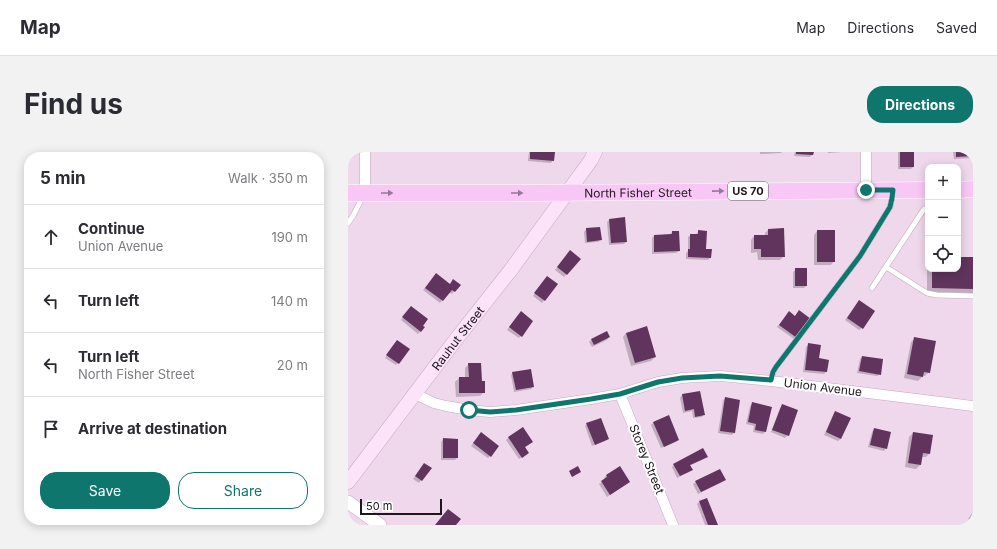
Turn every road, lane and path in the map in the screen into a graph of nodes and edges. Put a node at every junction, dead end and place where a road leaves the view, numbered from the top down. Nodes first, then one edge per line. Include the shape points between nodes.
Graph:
1 (365, 152) edge
2 (595, 152) edge
3 (866, 152) edge
4 (866, 190) junction
5 (893, 190) junction
6 (925, 190) edge
7 (961, 190) edge
8 (973, 190) edge
9 (348, 193) edge
10 (365, 193) junction
11 (567, 193) junction
12 (924, 210) dead end
13 (348, 223) edge
14 (886, 267) junction
15 (872, 288) dead end
16 (973, 296) edge
17 (771, 380) junction
18 (415, 394) junction
19 (620, 394) junction
20 (973, 406) edge
21 (348, 482) edge
22 (348, 502) edge
23 (380, 525) edge
24 (673, 525) edge

1 - 10 street
2 - 11 main road, Rauhut Street
3 - 4 street
4 - 5 main road, North Fisher Street / US 70
11 -> 4 main road, North Fisher Street / US 70
5 - 6 main road, North Fisher Street / US 70
5 - 17 lane via 890,207 860,256 776,367
7 - 8 main road
9 - 10 main road, North Fisher Street / US 70
10 -> 11 main road, North Fisher Street / US 70
10 - 13 lane
11 - 18 main road, Rauhut Street
12 - 14 lane
14 - 15 lane
14 - 16 lane via 927,293
17 - 19 street, Union Avenue via 697,376 658,382
17 - 20 street, Union Avenue
18 - 19 street, Union Avenue via 446,406 490,412
18 - 21 main road, Rauhut Street
19 - 24 street, Storey Street
22 - 23 street

